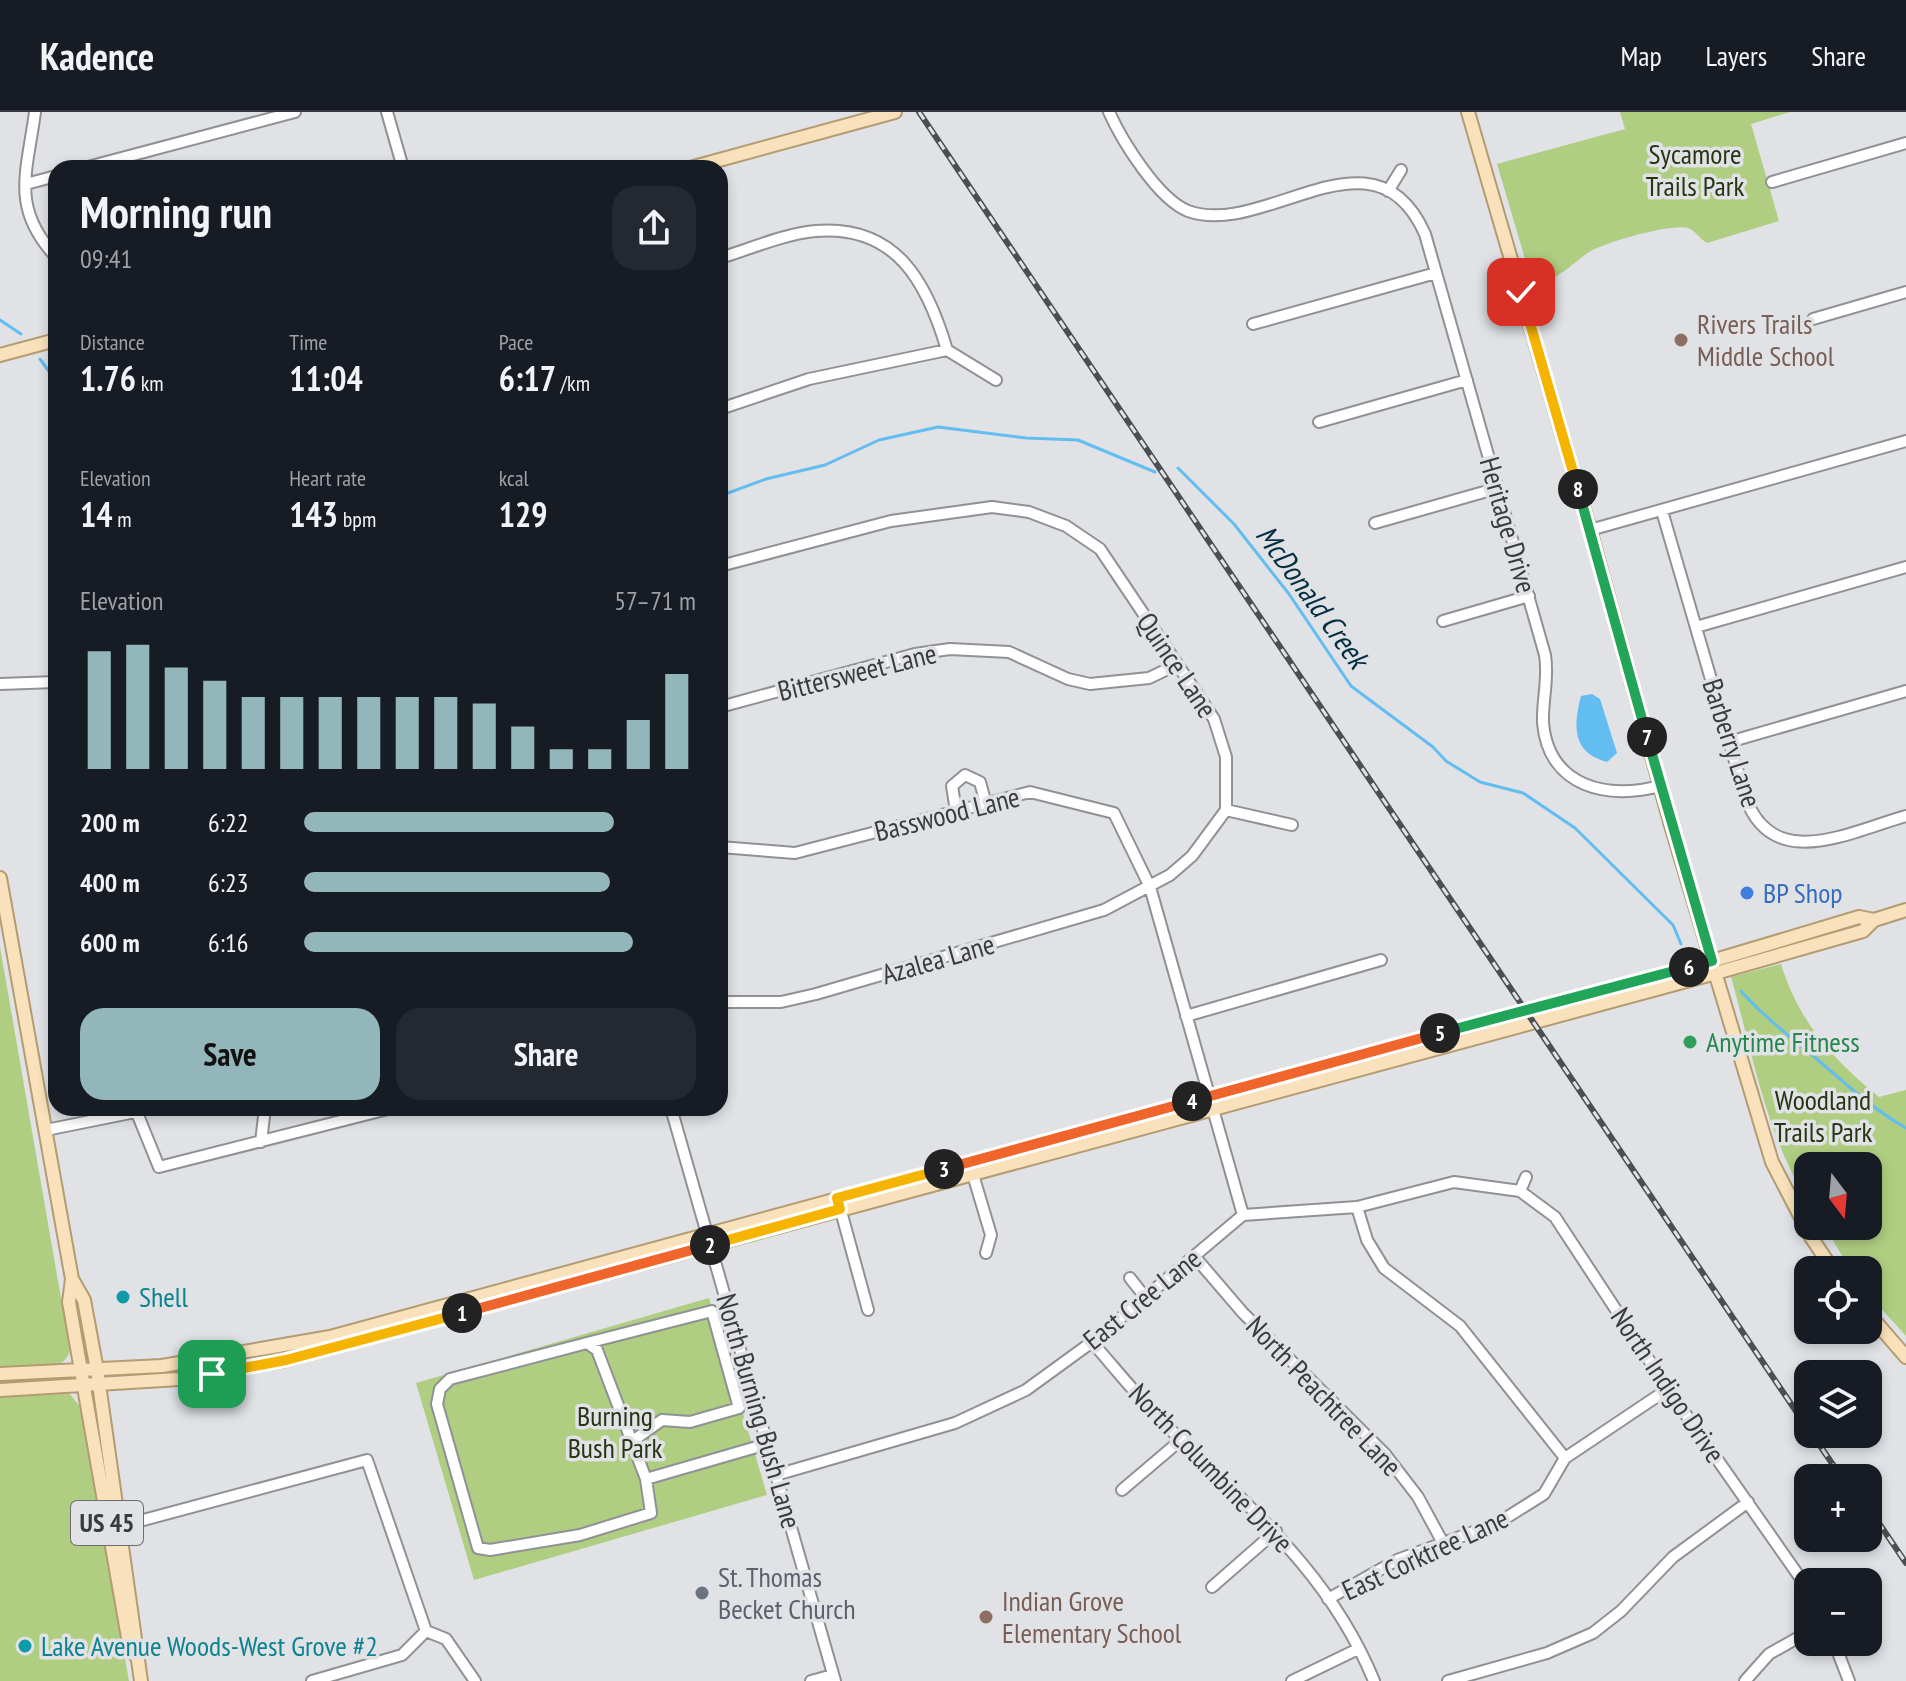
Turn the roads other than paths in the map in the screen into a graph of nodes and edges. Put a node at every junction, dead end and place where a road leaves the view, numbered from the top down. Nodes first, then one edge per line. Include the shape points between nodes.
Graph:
1 (35, 112) edge
2 (295, 112) edge
3 (387, 112) edge
4 (895, 112) edge
5 (1109, 112) edge
6 (1468, 112) edge
7 (1906, 143) edge
8 (114, 160) edge
9 (401, 160) edge
10 (719, 160) edge
11 (1401, 170) dead end
12 (48, 178) edge
13 (1772, 182) dead end
14 (26, 184) junction
15 (1388, 191) junction
16 (48, 248) edge
17 (728, 256) edge
18 (1436, 273) junction
19 (1906, 292) edge
20 (1813, 319) dead end
21 (1253, 324) dead end
22 (48, 342) edge
23 (947, 350) junction
24 (0, 355) edge
25 (996, 380) dead end
26 (1467, 380) junction
27 (728, 406) edge
28 (1319, 422) dead end
29 (1906, 441) edge
30 (1498, 488) junction
31 (1662, 511) junction
32 (1375, 523) dead end
33 (1590, 530) junction
34 (728, 564) edge
35 (1906, 567) edge
36 (1529, 596) junction
37 (1443, 621) dead end
38 (1696, 627) junction
39 (1176, 665) junction
40 (48, 682) edge
41 (0, 684) edge
42 (1906, 691) edge
43 (728, 705) edge
44 (1729, 742) junction
45 (1660, 786) junction
46 (986, 804) junction
47 (1226, 810) junction
48 (956, 811) junction
49 (1906, 816) edge
50 (1292, 825) dead end
51 (728, 848) edge
52 (0, 878) edge
53 (1150, 887) junction
54 (1906, 910) edge
55 (1381, 960) dead end
56 (1714, 967) junction
57 (728, 1002) edge
58 (1186, 1016) junction
59 (1210, 1102) junction
60 (108, 1116) edge
61 (138, 1116) edge
62 (264, 1116) edge
63 (361, 1116) edge
64 (673, 1116) edge
65 (46, 1130) junction
66 (261, 1142) junction
67 (971, 1168) junction
68 (1526, 1177) dead end
69 (1520, 1191) junction
70 (839, 1204) junction
71 (1357, 1207) junction
72 (1243, 1215) junction
73 (709, 1239) junction
74 (986, 1253) dead end
75 (1824, 1256) edge
76 (1195, 1257) junction
77 (1130, 1278) dead end
78 (72, 1279) junction
79 (1145, 1297) junction
80 (868, 1310) dead end
81 (1882, 1329) edge
82 (1092, 1342) junction
83 (587, 1343) junction
84 (1906, 1357) edge
85 (97, 1370) junction
86 (81, 1371) junction
87 (0, 1374) edge
88 (99, 1386) junction
89 (83, 1387) junction
90 (1668, 1389) junction
91 (0, 1390) edge
92 (1182, 1439) junction
93 (634, 1440) junction
94 (767, 1444) junction
95 (1565, 1458) junction
96 (776, 1475) junction
97 (646, 1479) junction
98 (1122, 1490) dead end
99 (1748, 1502) junction
100 (121, 1526) junction
101 (1276, 1531) junction
102 (1443, 1543) junction
103 (1794, 1569) edge
104 (1212, 1587) dead end
105 (1328, 1599) junction
106 (426, 1631) junction
107 (1794, 1640) edge
108 (1358, 1649) junction
109 (1839, 1656) edge
110 (137, 1657) junction
111 (834, 1678) edge
112 (141, 1681) edge
113 (312, 1681) edge
114 (475, 1681) edge
115 (811, 1681) edge
116 (1292, 1681) edge
117 (1374, 1681) edge
118 (1448, 1681) edge
119 (1745, 1681) edge
120 (1849, 1681) edge

1 - 14 street
2 - 8 street
3 - 9 street
4 - 10 main road
5 - 15 street via 1154,183 1187,216 1232,213 1341,184
6 - 33 main road
7 - 13 street
11 - 15 street
12 - 14 street
14 - 16 street via 26,212
15 - 18 street, Heritage Drive via 1421,225
17 - 23 street via 813,231 848,232 886,245 915,274
18 - 21 street
18 - 26 street, Heritage Drive
19 - 20 street
22 - 24 main road
23 - 25 street
23 - 27 street via 809,379
26 - 28 street
26 - 30 street, Heritage Drive
29 - 31 street
30 - 32 street
30 - 36 street, Heritage Drive
31 - 33 street
31 - 38 street, Barberry Lane
33 - 45 main road
34 - 39 street, Quince Lane via 891,521 992,507 1029,512 1066,526 1100,549
35 - 38 street
36 - 37 street
36 - 45 street, Heritage Drive via 1547,666 1544,728 1558,762 1580,783 1609,793
38 - 44 street, Barberry Lane
39 - 43 street, Bittersweet Lane via 1149,678 1090,684 1009,652 950,649
39 - 47 street, Quince Lane via 1222,736
40 - 41 street
42 - 44 street
44 - 49 street, Barberry Lane via 1752,814 1783,840 1816,842
45 - 56 main road
46 - 48 street, Basswood Lane
46 - 48 street via 980,782 965,775 952,786
46 - 53 street, Basswood Lane via 1030,792 1114,813
47 - 50 street
47 - 53 street via 1192,856
48 - 51 street, Basswood Lane via 795,853
52 - 65 main road, US 45
53 - 57 street, Azalea Lane via 1104,910 816,994 781,1002
53 - 58 street, Basswood Lane
54 - 56 main road via 1874,920 1859,917
55 - 58 street
56 - 59 main road
56 - 75 main road via 1772,1162
58 - 59 street, Basswood Lane
59 - 67 main road
59 - 72 street, Basswood Lane
60 - 65 street
61 - 66 street via 159,1167
62 - 66 street
63 - 66 street
64 - 73 street, North Burning Bush Lane
65 - 78 main road, US 45
67 - 70 main road
67 - 74 street via 991,1235
68 - 69 street
69 - 71 street via 1454,1182
69 - 90 street, North Indigo Drive via 1563,1228
70 - 73 main road
70 - 80 street
71 - 72 street
71 - 95 street via 1367,1240 1384,1268 1460,1326
72 - 76 street, East Cree Lane
73 - 85 main road via 330,1337 199,1360
73 - 88 main road via 271,1364
73 - 94 street, North Burning Bush Lane
76 - 79 street, East Cree Lane
76 - 102 street, North Peachtree Lane via 1243,1313 1385,1454 1418,1497
77 - 79 street
78 - 85 main road, US 45 via 84,1300
78 - 86 main road, US 45 via 69,1302
79 - 82 street, East Cree Lane
81 - 84 main road
82 - 92 street, North Columbine Drive
82 - 96 street, East Cree Lane via 1026,1390 967,1418
83 - 93 street via 597,1350 617,1410
83 - 93 street via 712,1311 739,1408 690,1422 662,1420
83 - 97 street via 450,1379 440,1389 437,1404 478,1548 580,1535 651,1513
85 - 86 main road
85 - 88 main road, US 45
86 - 87 main road
86 - 89 main road, US 45
88 - 89 main road
88 - 100 main road, US 45
89 - 91 main road
89 - 110 main road, US 45 via 130,1649
90 - 95 street, East Corktree Lane
90 - 99 street, North Indigo Drive
92 - 98 street
92 - 101 street, North Columbine Drive
93 - 97 street
94 - 96 street, North Burning Bush Lane
94 - 97 street
95 - 102 street, East Corktree Lane via 1544,1494 1498,1523
96 - 111 street, North Burning Bush Lane
99 - 103 street, North Indigo Drive
99 - 118 street via 1685,1546 1593,1633 1547,1653
100 - 106 street via 367,1460
100 - 110 main road, US 45
101 - 104 street
101 - 105 street, North Columbine Drive
102 - 105 street, East Corktree Lane via 1375,1571
105 - 108 street, North Columbine Drive
106 - 113 street via 402,1655
106 - 114 street via 446,1639
107 - 119 street via 1769,1654
108 - 116 street
108 - 117 street, North Columbine Drive
109 - 120 street
110 - 112 main road, US 45
111 - 115 street

